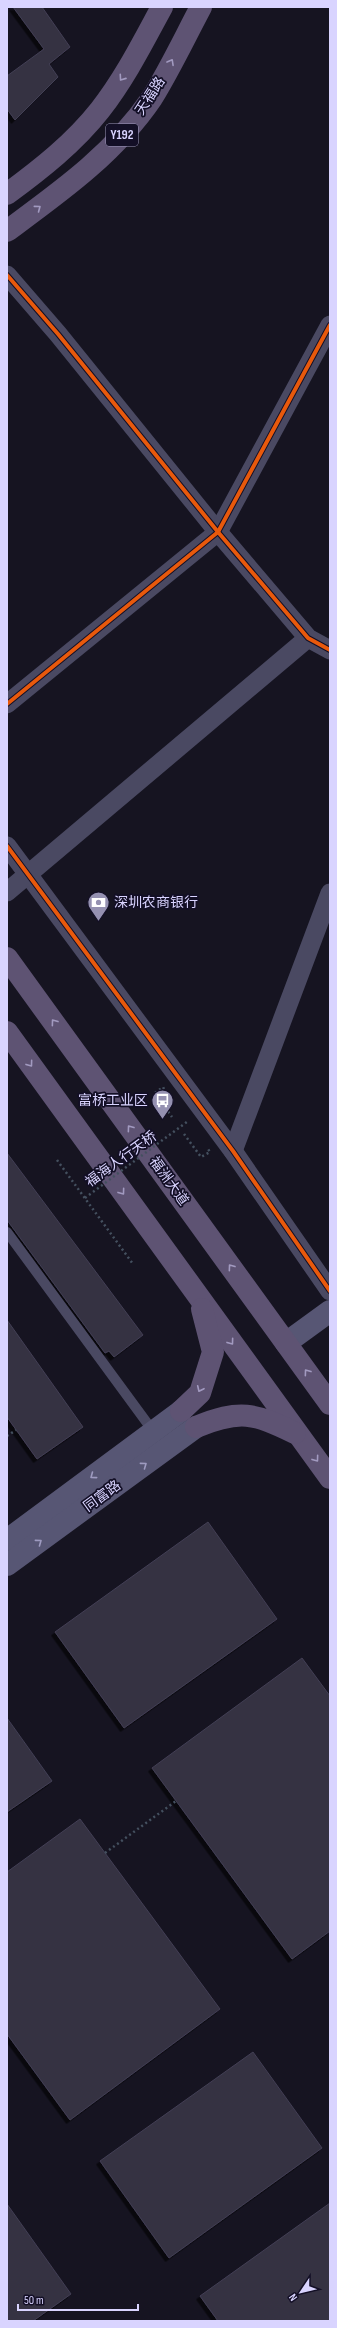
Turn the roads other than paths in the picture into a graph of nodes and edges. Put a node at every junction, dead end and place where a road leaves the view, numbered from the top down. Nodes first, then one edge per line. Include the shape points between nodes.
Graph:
1 (162, 7) edge
2 (201, 7) edge
3 (7, 194) edge
4 (7, 231) edge
5 (7, 275) edge
6 (330, 325) edge
7 (218, 532) junction
8 (308, 638) junction
9 (330, 650) edge
10 (7, 704) edge
11 (7, 846) edge
12 (28, 875) junction
13 (7, 892) edge
14 (330, 893) edge
15 (7, 958) edge
16 (7, 1032) edge
17 (233, 1151) junction
18 (7, 1232) edge
19 (330, 1291) edge
20 (199, 1298) junction
21 (330, 1311) edge
22 (286, 1344) junction
23 (330, 1404) edge
24 (180, 1411) joint
25 (196, 1427) joint
26 (153, 1431) junction
27 (299, 1435) junction
28 (330, 1478) edge
29 (7, 1540) edge
30 (7, 1565) edge

1 -> 3 main road, Y192 via 127,70 100,109 74,140
4 -> 2 main road, 天福路 / Y192 via 106,153 129,127 152,97
5 - 7 street
6 - 7 street
7 - 8 street
7 - 10 street
8 - 9 street
8 - 12 street
11 - 12 street
12 - 13 street
12 - 17 street
14 - 17 street
22 -> 15 main road, 福洲大道
16 -> 20 main road
17 - 19 street
18 - 26 lane
20 -> 24 main road via 213,1352 200,1393
20 -> 27 main road
21 - 22 street
23 -> 22 main road, 福洲大道
24 - 26 street, 同富路
25 - 27 main road via 221,1416 263,1417
30 -> 25 street, 同富路
26 -> 29 street, 同富路
27 -> 28 main road

